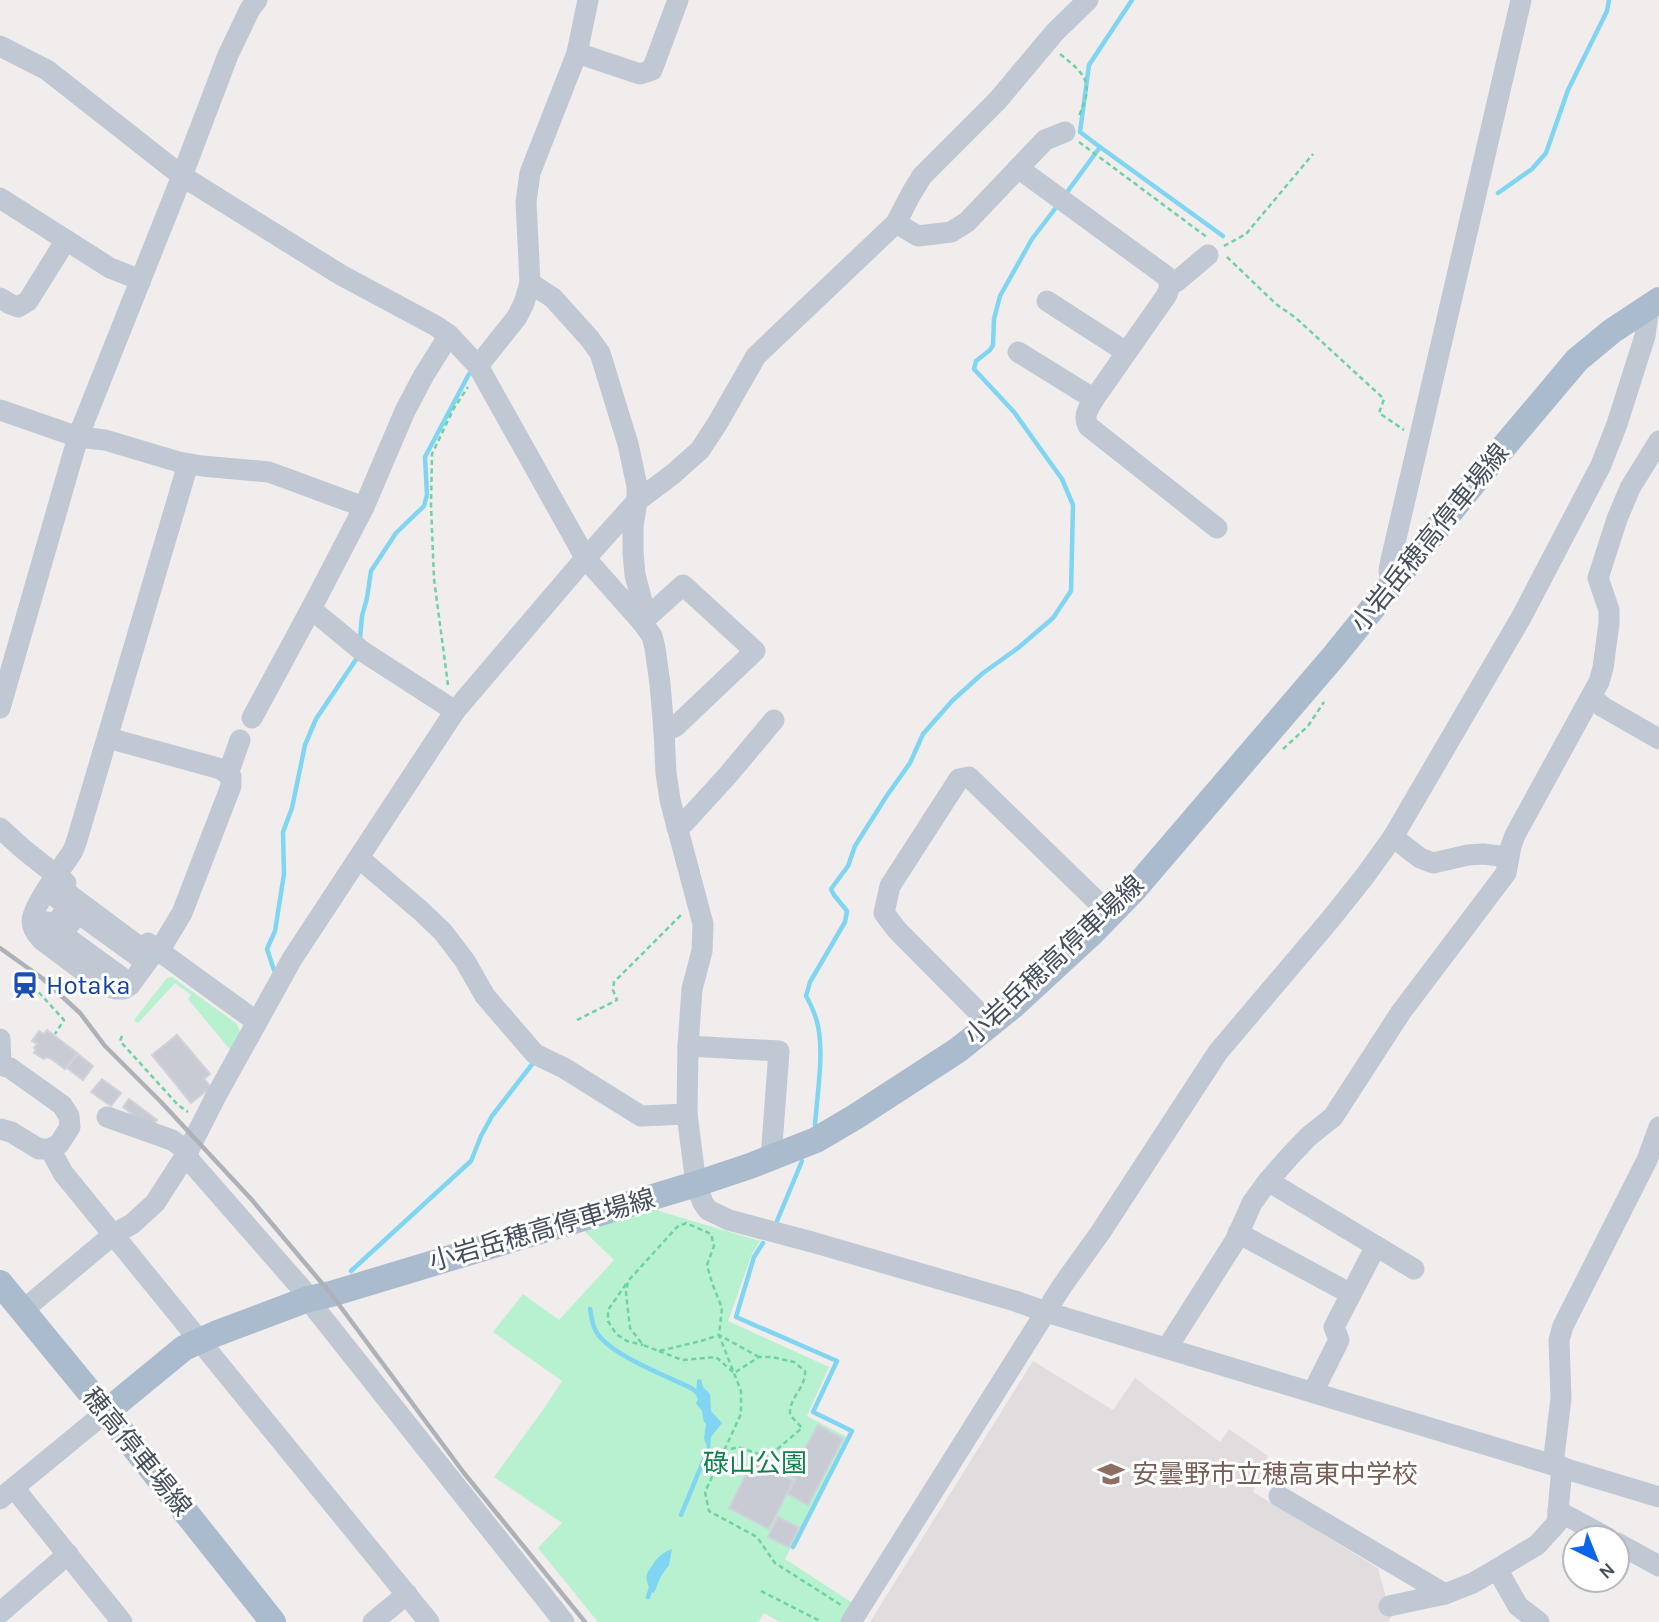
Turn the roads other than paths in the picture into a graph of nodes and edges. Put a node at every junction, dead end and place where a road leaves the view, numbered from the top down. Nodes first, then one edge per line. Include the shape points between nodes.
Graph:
1 (257, 0) edge
2 (588, 0) edge
3 (678, 0) edge
4 (1088, 0) edge
5 (1521, 0) edge
6 (0, 46) edge
7 (577, 53) junction
8 (1065, 132) dead end
9 (1018, 168) junction
10 (182, 176) junction
11 (0, 198) edge
12 (896, 223) junction
13 (66, 240) junction
14 (1208, 255) road end
15 (140, 282) junction
16 (1169, 282) junction
17 (530, 283) junction
18 (0, 298) edge
19 (1046, 301) dead end
20 (1654, 304) edge
21 (449, 335) junction
22 (1018, 352) dead end
23 (1126, 352) junction
24 (478, 366) junction
25 (1094, 400) junction
26 (0, 411) edge
27 (78, 437) junction
28 (1659, 441) edge
29 (188, 464) junction
30 (637, 501) junction
31 (364, 507) junction
32 (1217, 528) dead end
33 (586, 559) junction
34 (1394, 581) junction
35 (311, 608) junction
36 (642, 622) junction
37 (1592, 698) junction
38 (0, 708) edge
39 (453, 711) junction
40 (251, 718) dead end
41 (774, 720) dead end
42 (664, 731) junction
43 (108, 738) junction
44 (1659, 739) edge
45 (240, 740) dead end
46 (228, 774) junction
47 (0, 828) edge
48 (677, 828) junction
49 (1393, 837) junction
50 (1509, 857) junction
51 (359, 858) junction
52 (56, 876) junction
53 (1110, 914) junction
54 (150, 952) junction
55 (257, 1022) junction
56 (990, 1024) junction
57 (0, 1039) edge
58 (688, 1046) junction
59 (0, 1065) edge
60 (687, 1114) junction
61 (107, 1117) dead end
62 (1659, 1127) edge
63 (0, 1129) edge
64 (50, 1149) junction
65 (187, 1155) junction
66 (771, 1158) junction
67 (1268, 1181) junction
68 (696, 1184) junction
69 (1238, 1233) junction
70 (114, 1234) junction
71 (1376, 1246) junction
72 (1414, 1269) dead end
73 (0, 1283) edge
74 (1351, 1294) junction
75 (22, 1311) junction
76 (1046, 1312) junction
77 (201, 1340) junction
78 (1167, 1348) junction
79 (1313, 1392) junction
80 (106, 1412) junction
81 (1558, 1466) junction
82 (7, 1494) edge
83 (1279, 1496) dead end
84 (1659, 1497) edge
85 (1558, 1511) junction
86 (1582, 1524) edge
87 (1631, 1551) edge
88 (68, 1554) junction
89 (1659, 1566) edge
90 (1497, 1569) junction
91 (407, 1594) junction
92 (1445, 1594) junction
93 (1389, 1606) dead end
94 (0, 1613) edge
95 (854, 1618) edge
96 (122, 1622) edge
97 (273, 1622) edge
98 (373, 1622) edge
99 (429, 1622) edge
100 (564, 1622) edge
101 (1539, 1622) edge

1 - 10 street via 228,55
2 - 7 street
3 - 7 street via 652,70 640,74
4 - 12 street via 922,176
5 - 34 street via 1388,573
6 - 10 street via 47,69
7 - 17 street via 530,173 526,202
8 - 9 street via 1045,140
9 - 12 street via 967,222 951,232 918,236
9 - 16 street
10 - 15 street
10 - 21 street via 341,275
11 - 13 street
12 - 30 street via 756,356 700,450
13 - 15 street
13 - 18 street via 28,301 18,307
14 - 16 street via 1176,282
15 - 27 street
16 - 23 street via 1166,296
17 - 24 street via 517,317
17 - 30 street via 553,298 600,354 628,444
19 - 23 street
20 - 34 main road, 小岩岳穂高停車場線 via 1577,360
20 - 49 street via 1601,465 1522,616
21 - 24 street
21 - 31 street via 405,411
22 - 25 street
23 - 25 street
24 - 33 street
25 - 32 street via 1086,411 1088,426
26 - 27 street
27 - 29 street via 105,440
27 - 38 street
28 - 37 street via 1616,519 1598,578 1609,623 1603,668
29 - 31 street via 268,472
29 - 43 street
30 - 33 street
30 - 36 street via 633,552
31 - 35 street
33 - 36 street
33 - 39 street
34 - 53 main road, 小岩岳穂高停車場線
35 - 39 street via 362,651
35 - 40 street
36 - 42 street via 655,648
36 - 42 street via 683,586 755,650 675,727
37 - 44 street
37 - 50 street via 1515,835
39 - 51 street
41 - 48 street
42 - 48 street via 666,774
43 - 46 street
43 - 52 street via 72,853
45 - 46 street
46 - 54 street via 231,786 182,914
47 - 52 street
48 - 58 street via 703,923
49 - 50 street via 1433,863 1468,855
49 - 76 street via 1337,912 1218,1052
50 - 67 street via 1500,882 1401,1012 1340,1108
51 - 55 street via 298,949
51 - 60 street via 443,932 485,996 535,1054 640,1116
52 - 54 street
52 - 54 street via 32,916 31,924 42,940 101,984 116,989 130,985
53 - 56 main road, 小岩岳穂高停車場線
53 - 56 street via 969,777 959,779 890,886 884,913
54 - 54 street via 66,893 56,897 68,906 54,927 48,922 46,933 106,978 121,977 62,934 78,913 139,957
54 - 55 street
55 - 65 street
56 - 66 main road, 小岩岳穂高停車場線 via 855,1117 816,1140
57 - 59 street
58 - 60 street
58 - 66 street via 779,1051
59 - 64 street via 62,1105 69,1116 71,1127
60 - 68 street
61 - 65 street via 172,1140
62 - 81 street via 1647,1160 1563,1326
63 - 64 street via 39,1149
64 - 70 street via 63,1173
65 - 70 street via 155,1203
65 - 100 street via 308,1299
66 - 68 main road, 小岩岳穂高停車場線
67 - 69 street
67 - 71 street
68 - 76 street via 708,1210 729,1220
68 - 77 main road, 小岩岳穂高停車場線 via 308,1298
69 - 74 street
69 - 78 street
70 - 75 street
70 - 77 street
71 - 72 street
71 - 74 street
73 - 75 main road, 穂高停車場線
74 - 79 street via 1334,1327 1339,1340
75 - 80 main road, 穂高停車場線
76 - 78 street
76 - 95 street
77 - 80 main road, 小岩岳穂高停車場線 via 184,1348
77 - 91 street
78 - 79 street
79 - 81 street
80 - 82 street
80 - 97 main road, 穂高停車場線
81 - 84 street
81 - 85 street
82 - 88 street
83 - 92 street
85 - 86 street
85 - 90 street via 1557,1523 1545,1538
87 - 89 street
88 - 94 street
88 - 96 street
90 - 92 street
90 - 101 street via 1518,1606
91 - 98 street
91 - 99 street
92 - 93 street

